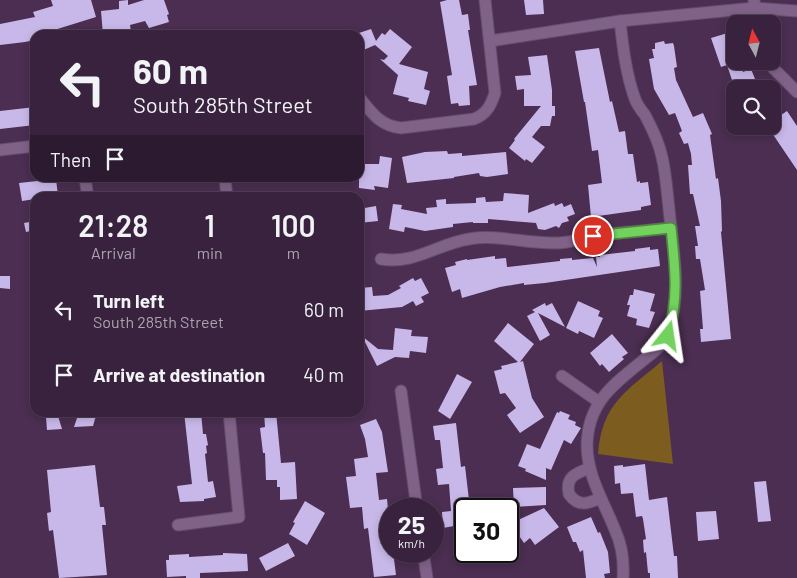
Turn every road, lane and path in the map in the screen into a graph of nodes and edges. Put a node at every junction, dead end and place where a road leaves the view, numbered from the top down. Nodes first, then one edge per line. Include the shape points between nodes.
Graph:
1 (485, 0) edge
2 (754, 4) edge
3 (797, 11) edge
4 (620, 22) junction
5 (490, 41) junction
6 (775, 70) edge
7 (797, 92) edge
8 (364, 103) edge
9 (30, 147) edge
10 (0, 150) edge
11 (671, 228) junction
12 (381, 259) dead end
13 (562, 376) dead end
14 (401, 391) dead end
15 (599, 402) junction
16 (229, 417) edge
17 (590, 468) junction
18 (416, 498) edge
19 (600, 498) junction
20 (178, 525) dead end
21 (425, 563) edge
22 (427, 578) edge
23 (623, 578) edge

1 - 5 street
2 - 3 street
2 - 4 street
4 - 5 street
4 - 11 street via 627,73 636,101 655,135 662,156
5 - 8 street via 495,93 483,116 391,127 374,116
6 - 7 street
9 - 10 street
11 - 12 street via 559,243 469,239 404,260
11 - 15 street via 676,290 668,336 658,349 614,383
13 - 15 street
14 - 18 street
15 - 17 street via 591,420 587,444
16 - 20 street via 239,517
17 - 19 street
17 - 19 street via 572,476 569,494 584,504
19 - 23 street via 622,550
21 - 22 street

